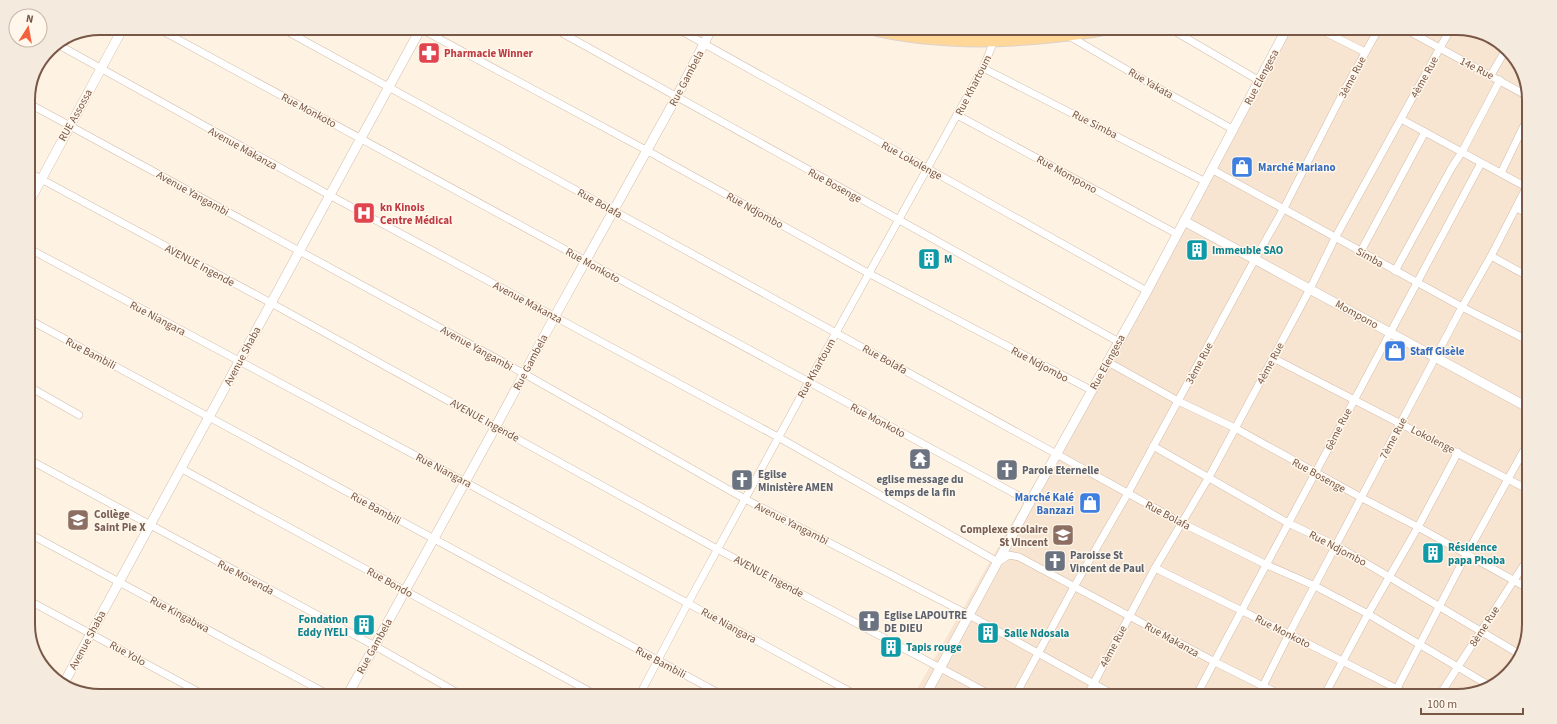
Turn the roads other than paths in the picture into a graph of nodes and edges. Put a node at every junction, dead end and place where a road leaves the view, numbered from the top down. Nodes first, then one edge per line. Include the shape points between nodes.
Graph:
1 (119, 35) edge
2 (170, 35) edge
3 (294, 35) edge
4 (416, 35) edge
5 (433, 35) edge
6 (566, 35) edge
7 (689, 35) edge
8 (708, 35) edge
9 (902, 35) edge
10 (1068, 35) joint
11 (1181, 35) edge
12 (1283, 35) edge
13 (1331, 35) edge
14 (1374, 35) edge
15 (1415, 35) edge
16 (1447, 35) edge
17 (994, 41) junction
18 (704, 43) junction
19 (63, 47) edge
20 (1440, 49) junction
21 (1365, 52) junction
22 (1503, 54) edge
23 (100, 68) junction
24 (983, 68) junction
25 (1491, 75) junction
26 (1258, 80) junction
27 (1500, 80) junction
28 (389, 87) junction
29 (1522, 93) edge
30 (677, 96) junction
31 (35, 107) edge
32 (958, 115) junction
33 (1401, 119) junction
34 (70, 125) junction
35 (1522, 129) edge
36 (1234, 130) junction
37 (1425, 132) junction
38 (361, 139) junction
39 (646, 150) junction
40 (1462, 152) junction
41 (1481, 163) junction
42 (928, 169) junction
43 (1213, 170) junction
44 (1500, 173) junction
45 (35, 176) edge
46 (40, 179) junction
47 (1206, 182) junction
48 (1522, 182) edge
49 (35, 189) edge
50 (331, 196) junction
51 (1522, 197) edge
52 (1284, 208) junction
53 (1517, 208) junction
54 (614, 210) junction
55 (1522, 211) edge
56 (899, 221) junction
57 (1184, 221) junction
58 (1177, 234) junction
59 (1336, 238) junction
60 (300, 251) junction
61 (1361, 251) junction
62 (35, 252) edge
63 (1491, 256) junction
64 (1255, 259) junction
65 (585, 261) junction
66 (1395, 271) junction
67 (868, 273) junction
68 (1522, 273) edge
69 (1418, 283) junction
70 (1310, 289) junction
71 (1148, 291) junction
72 (271, 303) junction
73 (1462, 307) junction
74 (554, 316) junction
75 (35, 323) edge
76 (836, 332) junction
77 (1391, 333) junction
78 (1522, 337) edge
79 (1119, 342) junction
80 (1436, 357) junction
81 (1272, 358) junction
82 (239, 362) junction
83 (1108, 362) junction
84 (523, 374) junction
85 (808, 383) junction
86 (35, 390) edge
87 (1091, 390) junction
88 (1354, 399) junction
89 (1178, 401) junction
90 (1522, 404) edge
91 (79, 415) dead end
92 (209, 417) junction
93 (1401, 423) junction
94 (496, 426) junction
95 (1235, 428) junction
96 (778, 437) junction
97 (1153, 446) junction
98 (1458, 452) junction
99 (1057, 453) junction
100 (1522, 453) edge
101 (35, 463) edge
102 (182, 469) junction
103 (1316, 473) junction
104 (1208, 477) junction
105 (1508, 478) junction
106 (466, 482) junction
107 (1522, 486) edge
108 (1128, 493) junction
109 (1362, 498) junction
110 (745, 499) junction
111 (1030, 502) junction
112 (1182, 523) junction
113 (1288, 523) junction
114 (150, 526) junction
115 (1418, 528) junction
116 (35, 537) edge
117 (433, 539) junction
118 (1337, 546) junction
119 (717, 548) junction
120 (1466, 554) junction
121 (998, 562) junction
122 (1265, 564) junction
123 (1155, 568) junction
124 (1522, 568) edge
125 (1390, 577) junction
126 (119, 581) junction
127 (1513, 581) junction
128 (1315, 586) junction
129 (1522, 586) edge
130 (1074, 587) junction
131 (404, 590) junction
132 (688, 602) junction
133 (35, 604) edge
134 (1440, 606) junction
135 (1242, 611) junction
136 (1368, 614) junction
137 (969, 615) junction
138 (1130, 616) junction
139 (1481, 631) junction
140 (91, 633) junction
141 (1289, 634) junction
142 (1420, 644) junction
143 (375, 646) junction
144 (1515, 652) edge
145 (1039, 653) junction
146 (657, 660) junction
147 (1215, 662) junction
148 (1343, 662) junction
149 (1458, 666) junction
150 (941, 668) junction
151 (66, 679) edge
152 (1485, 683) edge
153 (1094, 684) junction
154 (1263, 685) junction
155 (193, 689) edge
156 (318, 689) edge
157 (351, 689) edge
158 (451, 689) edge
159 (585, 689) edge
160 (642, 689) edge
161 (711, 689) edge
162 (845, 689) edge
163 (929, 689) edge
164 (980, 689) edge
165 (1019, 689) edge
166 (1091, 689) edge
167 (1103, 689) edge
168 (1200, 689) edge
169 (1261, 689) edge
170 (1270, 689) edge
171 (1328, 689) edge
172 (1396, 689) joint
173 (1443, 689) edge

1 - 23 street, RUE Assossa
2 - 38 street, Rue Monkoto
3 - 28 street, Rue Bolafa
4 - 28 street, Avenue Shaba
5 - 39 street, Rue Ndjombo
6 - 30 street, Rue Bosenge
7 - 18 street, Rue Lokolenge
8 - 18 street, Rue Gambela
9 - 17 main road
10 - 17 main road
10 - 36 street, Rue Yakata
11 - 26 street
12 - 26 street, Rue Elengesa
13 - 21 street
14 - 21 street, 3ème Rue
15 - 20 street, 14e Rue
16 - 20 street, 4ème Rue
17 - 24 street, Rue Khartoum
18 - 30 street, Rue Gambela
18 - 42 street, Rue Lokolenge
19 - 23 street, Avenue Makanza
20 - 25 street, 14e Rue
20 - 33 street, 4ème Rue
21 - 52 street, 3ème Rue
22 - 25 street
23 - 34 street, RUE Assossa
23 - 50 street, Avenue Makanza
24 - 32 street, Rue Khartoum
24 - 47 street, Rue Simba
25 - 27 street, 14e Rue
26 - 36 street, Rue Elengesa
27 - 29 street, 14e Rue
27 - 40 street
28 - 38 street, Avenue Shaba
28 - 54 street, Rue Bolafa
30 - 39 street, Rue Gambela
30 - 56 street, Rue Bosenge
31 - 34 street, Avenue Yangambi
32 - 42 street, Rue Khartoum
32 - 58 street, Rue Mompono
33 - 37 street
33 - 59 street, 4ème Rue
34 - 46 street, RUE Assossa
34 - 60 street, Avenue Yangambi
35 - 44 street
36 - 43 street, Rue Elengesa
37 - 40 street
37 - 61 street
38 - 50 street, Avenue Shaba
38 - 65 street, Rue Monkoto
39 - 54 street, Rue Gambela
39 - 67 street, Rue Ndjombo
40 - 41 street
40 - 66 street
41 - 44 street
41 - 69 street, 6ème Rue
42 - 56 street, Rue Khartoum
42 - 71 street, Rue Lokolenge
43 - 47 street, Rue Elengesa
43 - 52 street, Simba
44 - 48 street
45 - 46 street, AVENUE Ingende
46 - 49 street, RUE Assossa
46 - 72 street, AVENUE Ingende
47 - 57 street, Rue Elengesa
50 - 60 street, Avenue Shaba
50 - 74 street, Avenue Makanza
51 - 53 street, 7ème Rue
52 - 59 street, Simba
52 - 64 street, 3ème Rue
53 - 55 street
53 - 63 street, 7ème Rue
54 - 65 street, Rue Gambela
54 - 76 street, Rue Bolafa
56 - 67 street, Rue Khartoum
56 - 79 street, Rue Bosenge
57 - 58 street, Rue Elengesa
57 - 64 street, Mompono
58 - 71 street, Rue Elengesa
59 - 61 street, Simba
59 - 70 street, 4ème Rue
60 - 72 street, Avenue Shaba
60 - 84 street, Avenue Yangambi
61 - 66 street, Simba
62 - 82 street, Rue Niangara
63 - 68 street
63 - 73 street, 7ème Rue
64 - 70 street, Mompono
64 - 89 street, 3ème Rue
65 - 74 street, Rue Gambela
65 - 85 street, Rue Monkoto
66 - 69 street, Simba
67 - 76 street, Rue Khartoum
67 - 87 street, Rue Ndjombo
69 - 73 street, Simba
69 - 77 street, 6ème Rue
70 - 77 street, Mompono
70 - 81 street, 4ème Rue
71 - 79 street, Rue Elengesa
72 - 82 street, Avenue Shaba
72 - 94 street, AVENUE Ingende
73 - 78 street, Simba
73 - 80 street, 7ème Rue
74 - 84 street, Rue Gambela
74 - 96 street, Avenue Makanza
75 - 92 street, Rue Bambili
76 - 85 street, Rue Khartoum
76 - 99 street, Rue Bolafa
77 - 80 street, Mompono
77 - 88 street, 6ème Rue
79 - 83 street, Rue Elengesa
80 - 90 street, Mompono
80 - 93 street, 7ème Rue
81 - 88 street, Lokolenge
81 - 95 street, 4ème Rue
82 - 92 street, Avenue Shaba
82 - 106 street, Rue Niangara
83 - 87 street, Rue Elengesa
83 - 89 street, Rue Bosenge
84 - 94 street, Rue Gambela
84 - 110 street, Avenue Yangambi
85 - 96 street, Rue Khartoum
85 - 111 street, Rue Monkoto
86 - 91 street
87 - 99 street, Rue Elengesa
88 - 93 street, Lokolenge
88 - 103 street, 6ème Rue
89 - 95 street, Rue Bosenge
89 - 97 street, 3ème Rue
92 - 102 street, Avenue Shaba
92 - 117 street, Rue Bambili
93 - 98 street, Lokolenge
93 - 109 street, 7ème Rue
94 - 106 street, Rue Gambela
94 - 119 street, AVENUE Ingende
95 - 103 street, Rue Bosenge
95 - 104 street, 4ème Rue
96 - 110 street, Rue Khartoum
96 - 121 street, Avenue Makanza
97 - 104 street, Rue Ndjombo
97 - 108 street, 3ème Rue
98 - 105 street, Lokolenge
98 - 115 street
99 - 108 street, Rue Bolafa
99 - 111 street, Rue Elengesa
100 - 105 street
101 - 114 street, Rue Movenda
102 - 114 street, Avenue Shaba
102 - 131 street, Rue Bondo
103 - 109 street, Rue Bosenge
103 - 113 street, 6ème Rue
104 - 112 street, 4ème Rue
104 - 113 street, Rue Ndjombo
105 - 107 street, Lokolenge
105 - 120 street
106 - 117 street, Rue Gambela
106 - 132 street, Rue Niangara
108 - 112 street, Rue Bolafa
108 - 130 street, 3ème Rue
109 - 115 street, Rue Bosenge
109 - 118 street, 7ème Rue
110 - 119 street, Rue Khartoum
110 - 137 street, Avenue Yangambi
111 - 121 street, Rue Elengesa
112 - 122 street, Rue Bolafa
112 - 123 street, 4ème Rue
113 - 118 street, Rue Ndjombo
113 - 122 street, 6ème Rue
114 - 126 street, Avenue Shaba
114 - 143 street, Rue Movenda
115 - 120 street, Rue Bosenge
115 - 125 street
116 - 126 street, Rue Kingabwa
117 - 131 street, Rue Gambela
117 - 146 street, Rue Bambili
118 - 125 street, Rue Ndjombo
118 - 128 street, 7ème Rue
119 - 132 street, Rue Khartoum
119 - 150 street, AVENUE Ingende
120 - 127 street, Rue Bosenge
120 - 134 street
121 - 130 street, Rue Makanza via 1009,555 1019,557
121 - 137 street, Rue Elengesa
122 - 128 street, Rue Bolafa
122 - 135 street, 6ème Rue
123 - 135 street, Rue Monkoto
123 - 138 street, 4ème Rue
124 - 127 street, 8ème Rue
125 - 134 street, Rue Ndjombo
125 - 136 street
126 - 140 street, Avenue Shaba
126 - 156 street, Rue Kingabwa
127 - 129 street, Rue Bosenge
127 - 139 street, 8ème Rue
128 - 136 street, Rue Bolafa
128 - 141 street, 7ème Rue
130 - 138 street, Rue Makanza
130 - 145 street, 3ème Rue
131 - 143 street, Rue Gambela
131 - 159 street, Rue Bondo
132 - 146 street, Rue Khartoum
132 - 162 street, Rue Niangara
133 - 140 street, Rue Yolo
134 - 139 street, Rue Ndjombo
134 - 142 street
135 - 141 street, Rue Monkoto
135 - 147 street, 6ème Rue
136 - 142 street, Rue Bolafa
136 - 148 street
137 - 145 street, Avenue Yangambi
137 - 150 street, Rue Elengesa
138 - 147 street, Rue Makanza
138 - 153 street, 4ème Rue
139 - 144 street, Rue Ndjombo
139 - 149 street, 8ème Rue
140 - 151 street, Avenue Shaba
140 - 155 street, Rue Yolo
141 - 148 street, Rue Monkoto
141 - 154 street, 7ème Rue
142 - 149 street, Rue Bolafa
142 - 172 street
143 - 157 street, Rue Gambela
143 - 158 street, Rue Movenda
145 - 153 street, Avenue Yangambi
145 - 165 street, 3ème Rue
146 - 160 street, Rue Khartoum
146 - 161 street, Rue Bambili
147 - 154 street, Rue Makanza
147 - 168 street, 6ème Rue
148 - 171 street
148 - 172 street, Rue Monkoto
149 - 152 street, Rue Bolafa
149 - 173 street, 8ème Rue
150 - 163 street, Rue Elengesa
150 - 164 street, AVENUE Ingende
153 - 166 street, 4ème Rue
153 - 167 street, Avenue Yangambi
154 - 169 street, 7ème Rue
154 - 170 street, Rue Makanza

